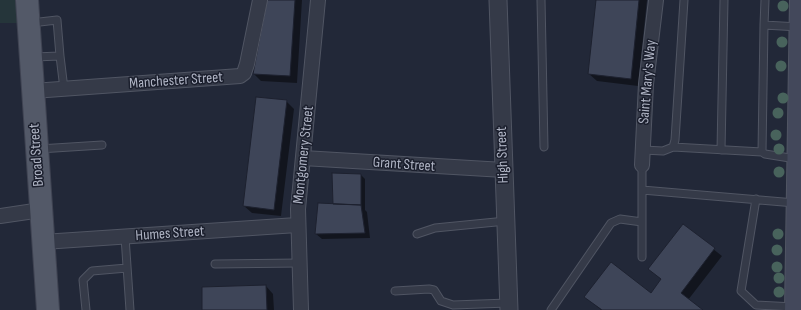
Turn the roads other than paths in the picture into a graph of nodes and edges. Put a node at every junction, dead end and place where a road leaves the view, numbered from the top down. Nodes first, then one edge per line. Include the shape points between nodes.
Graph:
1 (28, 0) edge
2 (260, 0) edge
3 (318, 0) edge
4 (498, 0) edge
5 (541, 0) edge
6 (656, 0) edge
7 (684, 0) edge
8 (724, 0) edge
9 (765, 0) edge
10 (800, 0) edge
11 (29, 23) junction
12 (764, 25) junction
13 (799, 27) junction
14 (60, 56) junction
15 (31, 57) junction
16 (64, 89) junction
17 (33, 91) junction
18 (102, 145) dead end
19 (544, 147) dead end
20 (673, 147) junction
21 (37, 149) junction
22 (643, 150) junction
23 (721, 150) junction
24 (762, 152) junction
25 (304, 158) junction
26 (797, 160) junction
27 (642, 165) joint
28 (504, 170) junction
29 (642, 190) junction
30 (756, 199) junction
31 (797, 203) junction
32 (41, 210) junction
33 (0, 216) edge
34 (506, 221) junction
35 (642, 222) junction
36 (297, 225) junction
37 (417, 234) dead end
38 (125, 237) junction
39 (43, 242) junction
40 (642, 257) dead end
41 (299, 263) junction
42 (215, 264) dead end
43 (127, 268) junction
44 (395, 291) dead end
45 (508, 306) edge
46 (756, 307) edge
47 (795, 309) edge
48 (48, 310) edge
49 (86, 310) edge
50 (130, 310) edge
51 (301, 310) edge
52 (551, 310) edge

1 - 11 main road, Broad Street
2 - 16 street, Manchester Street via 247,64 240,76
3 - 25 street, Montgomery Street
4 - 28 street, High Street
5 - 19 lane
6 - 22 street, Saint Mary's Way via 646,84
7 - 20 lane
8 - 23 lane
9 - 12 lane
10 - 13 main road
11 - 14 lane via 57,20
11 - 15 main road, Broad Street
12 - 13 lane
12 - 24 lane
13 - 26 main road
14 - 15 lane
14 - 16 lane
15 - 17 main road, Broad Street
16 - 17 street, Manchester Street
17 - 21 main road, Broad Street
18 - 21 lane
20 - 22 lane
20 - 23 lane
21 - 32 main road, Broad Street
22 - 27 street, Saint Mary's Way
23 - 24 lane
24 - 26 lane
25 - 28 street, Grant Street
25 - 36 street, Montgomery Street
26 - 31 main road
27 - 29 lane
28 - 34 street, High Street
29 - 30 lane
29 - 35 lane
30 - 31 lane
30 - 46 lane via 741,291
31 - 47 main road
32 - 33 street
32 - 39 main road, Broad Street
34 - 37 lane via 435,228
34 - 45 street, High Street
35 - 40 lane
35 - 52 lane via 620,220 611,223
36 - 38 street, Humes Street
36 - 41 street, Montgomery Street
38 - 39 street, Humes Street
38 - 43 lane
39 - 48 main road, Broad Street
41 - 42 lane
41 - 51 street, Montgomery Street
43 - 49 lane via 92,272 84,280
43 - 50 lane
44 - 45 lane via 429,289 434,290 441,301 453,305
46 - 47 lane

